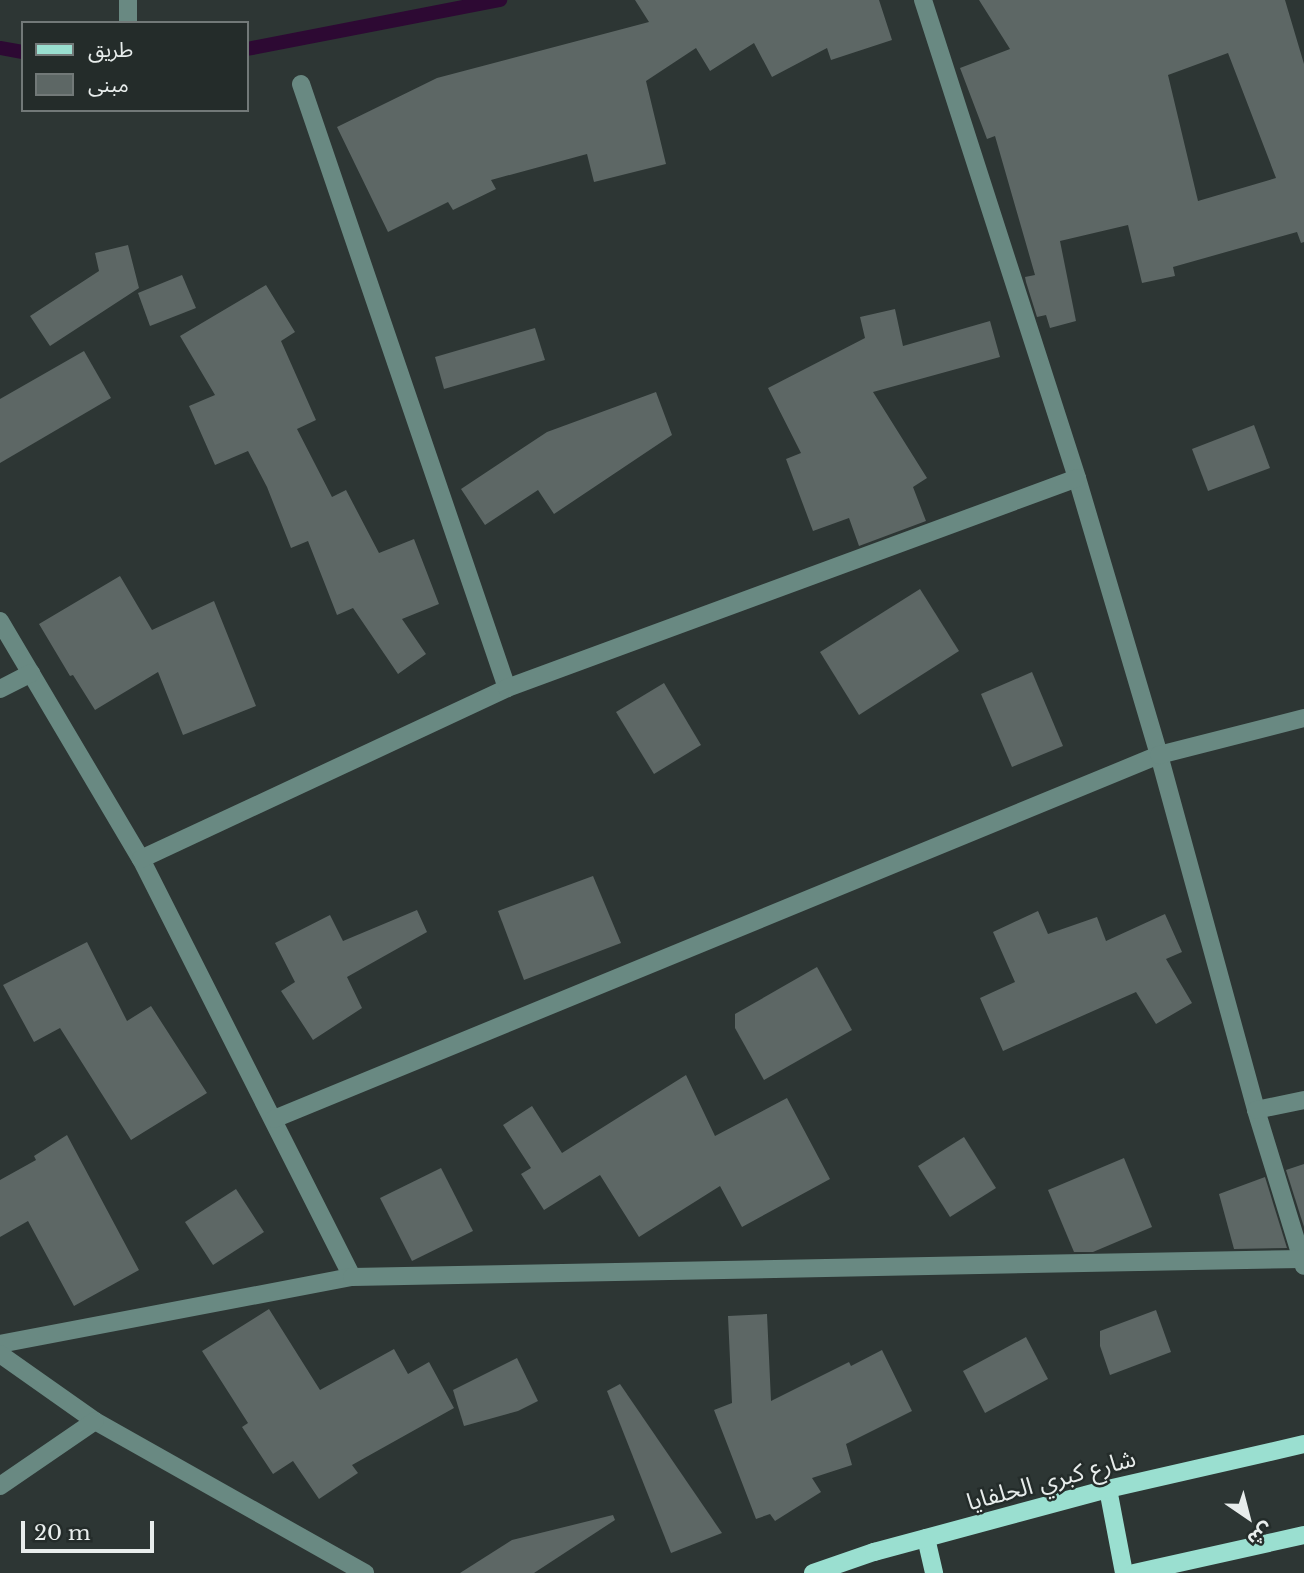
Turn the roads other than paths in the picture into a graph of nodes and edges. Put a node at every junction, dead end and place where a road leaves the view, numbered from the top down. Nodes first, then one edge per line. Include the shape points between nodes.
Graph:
1 (128, 0) edge
2 (923, 0) edge
3 (128, 21) edge
4 (301, 84) dead end
5 (1077, 478) junction
6 (0, 621) edge
7 (31, 673) junction
8 (507, 688) junction
9 (0, 689) edge
10 (1304, 718) edge
11 (1159, 755) junction
12 (141, 859) junction
13 (1304, 1100) edge
14 (1256, 1110) junction
15 (274, 1119) junction
16 (1303, 1262) edge
17 (352, 1277) junction
18 (0, 1344) edge
19 (0, 1354) edge
20 (94, 1421) junction
21 (1304, 1444) edge
22 (0, 1486) edge
23 (1108, 1489) junction
24 (1304, 1535) edge
25 (926, 1538) junction
26 (1166, 1569) edge
27 (365, 1573) edge
28 (813, 1573) edge
29 (934, 1573) edge
30 (1124, 1573) edge
31 (1134, 1573) edge

1 - 3 street
2 - 5 street
4 - 8 street
5 - 8 street
5 - 11 street
6 - 7 street
7 - 9 street
7 - 12 street
8 - 12 street
10 - 11 street
11 - 14 street
11 - 15 street
12 - 15 street
13 - 14 street
14 - 16 street
15 - 17 street
16 - 17 street
17 - 18 street
19 - 20 street
20 - 22 street
20 - 27 street
21 - 23 main road, شارع كبري الحلفايا
23 - 25 main road, شارع كبري الحلفايا
23 - 30 main road
24 - 26 main road
25 - 28 main road, شارع كبري الحلفايا
25 - 29 main road
26 - 31 main road

